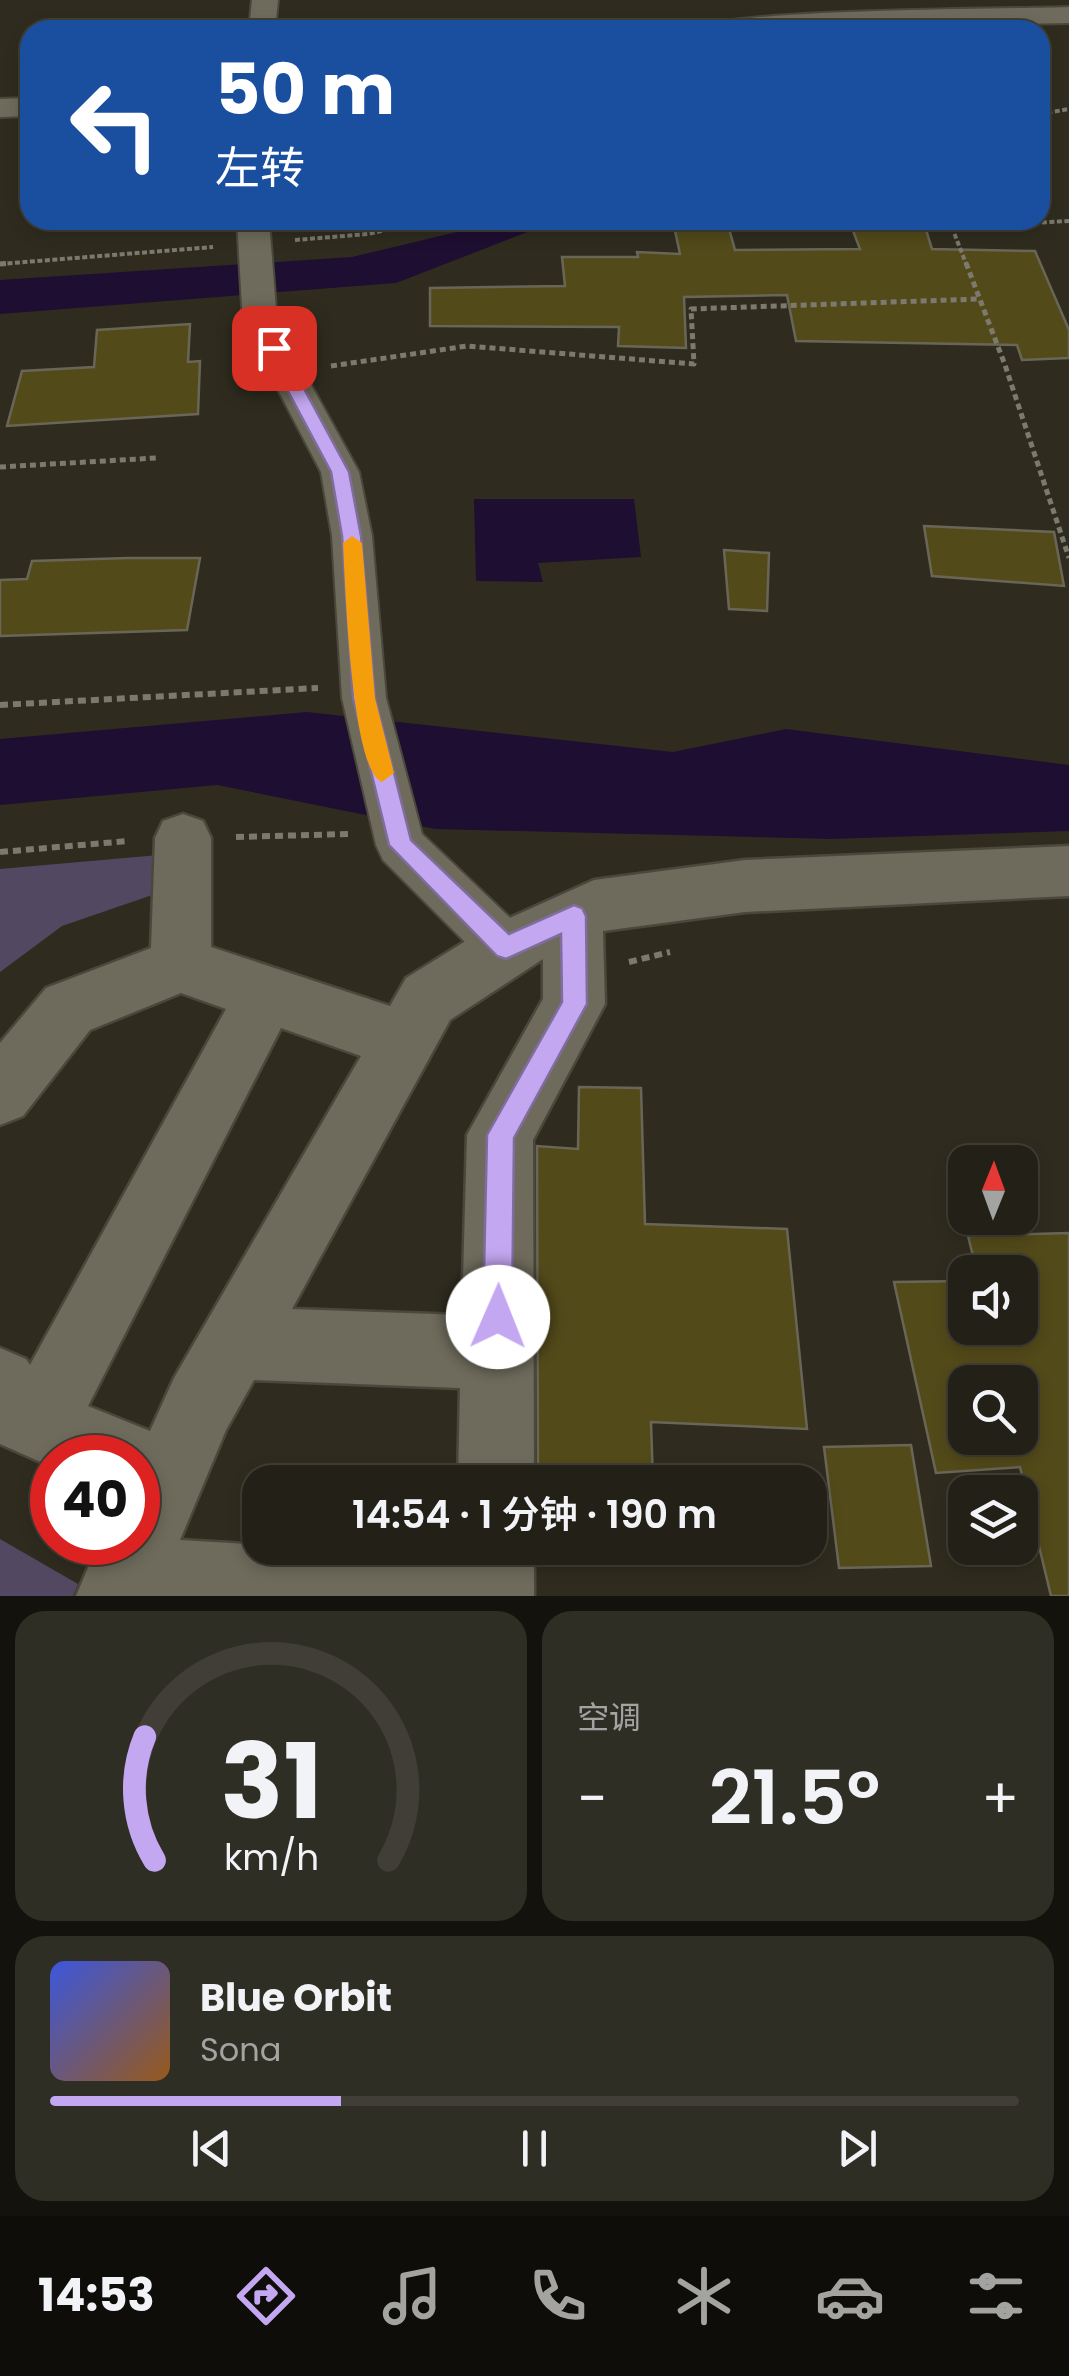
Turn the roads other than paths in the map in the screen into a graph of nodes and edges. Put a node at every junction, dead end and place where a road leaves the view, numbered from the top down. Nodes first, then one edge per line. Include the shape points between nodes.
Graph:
1 (1069, 15) edge
2 (898, 20) edge
3 (255, 230) edge
4 (183, 838) dead end
5 (1069, 871) edge
6 (574, 916) junction
7 (506, 948) junction
8 (180, 965) junction
9 (267, 994) junction
10 (404, 1042) junction
11 (0, 1093) edge
12 (234, 1343) junction
13 (497, 1353) junction
14 (20, 1404) edge
15 (82, 1435) edge
16 (160, 1448) edge
17 (496, 1465) edge
18 (495, 1565) edge
19 (120, 1586) edge
20 (446, 1596) edge
21 (494, 1596) edge

1 - 2 street
3 - 7 street via 260,324 340,472 352,536 363,692 400,845
4 - 8 street
5 - 6 street via 745,886 594,906
6 - 7 street
6 - 13 street via 574,1004 500,1135
7 - 10 street via 428,999
8 - 9 street
8 - 11 street via 68,1009
9 - 10 street
9 - 14 street
10 - 12 street
12 - 13 street
12 - 16 street via 200,1404
13 - 17 street
14 - 15 street
18 - 21 street
19 - 20 street

